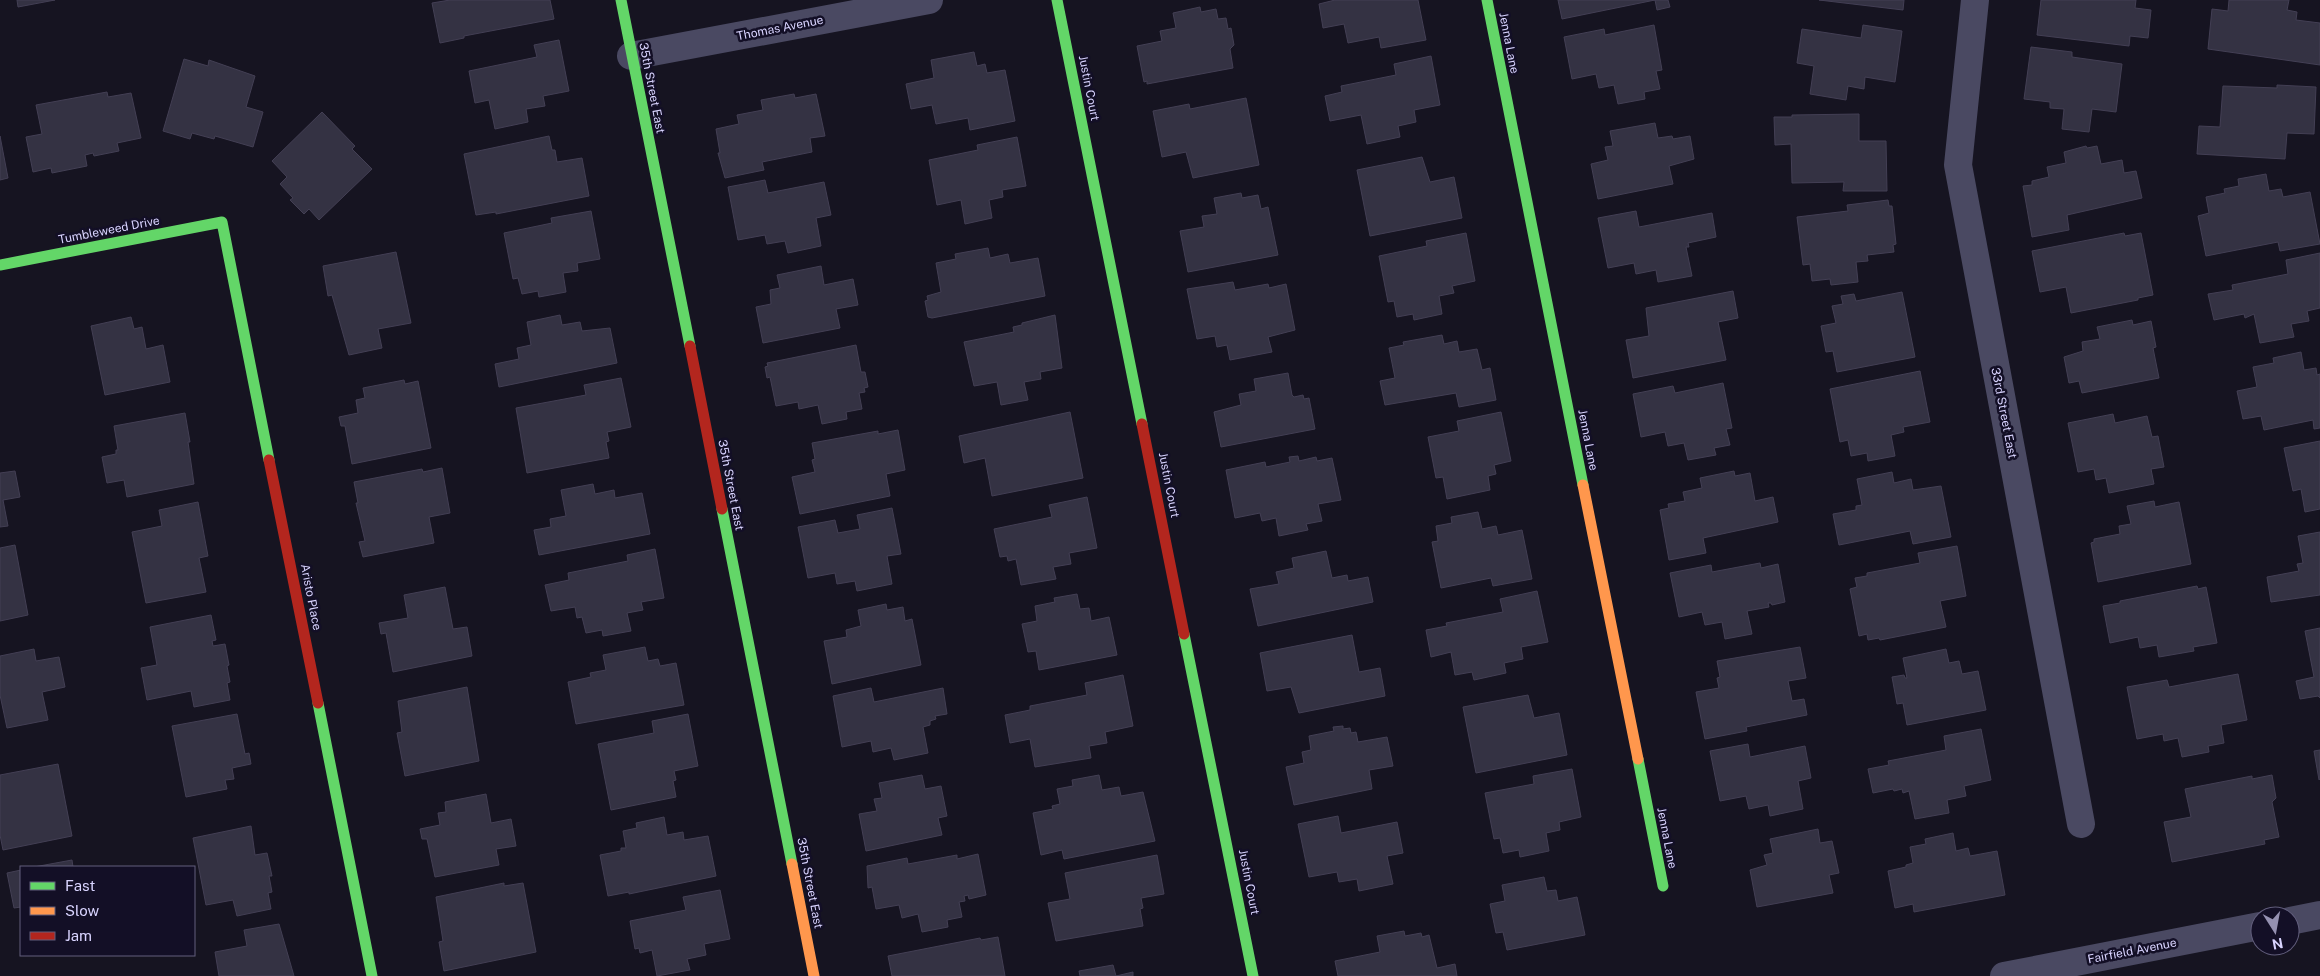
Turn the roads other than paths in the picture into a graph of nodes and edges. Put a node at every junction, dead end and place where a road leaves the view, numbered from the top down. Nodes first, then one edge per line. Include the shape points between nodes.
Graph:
1 (620, 0) edge
2 (929, 0) edge
3 (1057, 0) edge
4 (1487, 0) edge
5 (1975, 0) edge
6 (631, 56) junction
7 (222, 222) joint
8 (0, 265) edge
9 (2081, 824) dead end
10 (1662, 886) dead end
11 (2320, 915) edge
12 (2300, 919) edge
13 (2250, 928) edge
14 (372, 976) edge
15 (814, 976) edge
16 (1253, 976) edge
17 (2004, 976) edge

1 - 6 street, 35th Street East
2 - 6 street, Thomas Avenue
3 - 16 street, Justin Court
4 - 10 street, Jenna Lane
5 - 9 street, 33rd Street East via 1958,165
6 - 15 street, 35th Street East
7 - 8 street, Tumbleweed Drive
7 - 14 street, Aristo Place
11 - 12 street
13 - 17 street, Fairfield Avenue

